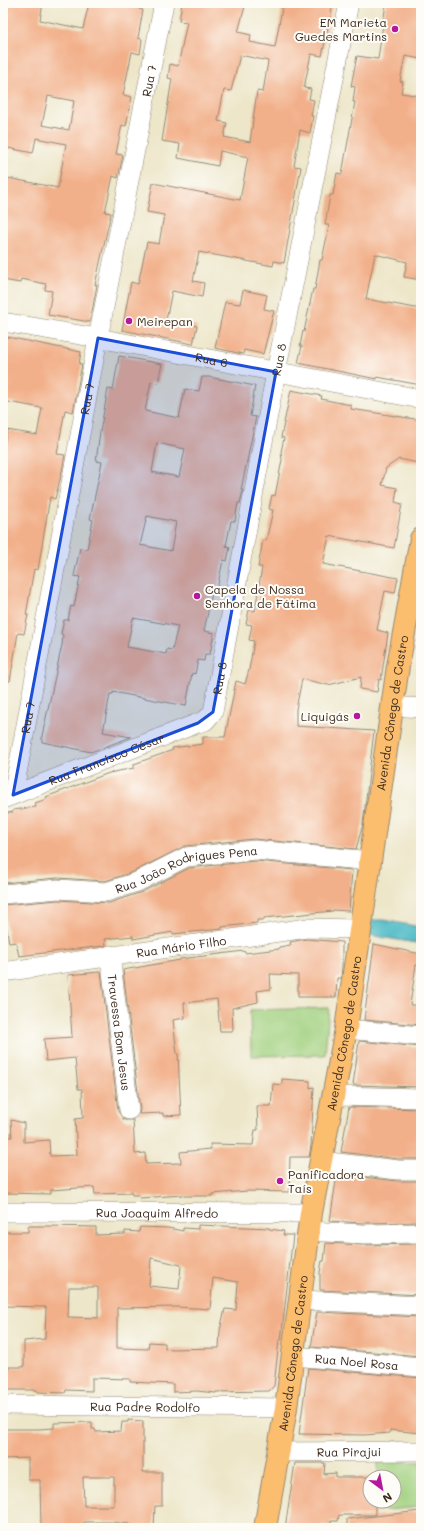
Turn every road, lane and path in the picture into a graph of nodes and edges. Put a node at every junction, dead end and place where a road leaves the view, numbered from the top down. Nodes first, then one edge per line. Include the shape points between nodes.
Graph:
1 (164, 3) edge
2 (348, 3) edge
3 (3, 322) edge
4 (98, 338) junction
5 (276, 372) junction
6 (421, 399) edge
7 (421, 539) edge
8 (392, 706) junction
9 (421, 708) edge
10 (210, 717) joint
11 (8, 797) edge
12 (371, 861) junction
13 (3, 894) edge
14 (360, 929) junction
15 (110, 955) junction
16 (3, 972) edge
17 (346, 1029) junction
18 (421, 1036) edge
19 (335, 1096) junction
20 (421, 1098) edge
21 (129, 1110) dead end
22 (320, 1161) junction
23 (421, 1170) edge
24 (3, 1212) edge
25 (310, 1222) junction
26 (421, 1233) edge
27 (300, 1300) junction
28 (421, 1306) edge
29 (293, 1356) junction
30 (421, 1367) edge
31 (3, 1405) edge
32 (286, 1408) junction
33 (421, 1451) edge
34 (278, 1452) junction
35 (265, 1528) edge

1 - 4 street, Rua 7
2 - 5 street, Rua 8
3 - 4 street, Rua 6
4 - 5 street, Rua 6
4 - 11 street, Rua 7
5 - 6 street, Rua 6
5 - 10 street, Rua 8 via 214,708
7 - 8 main road, Avenida Cônego de Castro
8 - 9 street
8 - 12 main road, Avenida Cônego de Castro
10 - 11 street, Rua Francisco César
12 - 13 street, Rua João Rodrigues Pena via 255,850 186,857 137,882 106,892 58,889
12 - 14 main road, Avenida Cônego de Castro
14 - 15 street, Rua Mário Filho via 307,928
14 - 17 main road, Avenida Cônego de Castro
15 - 16 street, Rua Mário Filho
15 - 21 street, Travessa Bom Jesus
17 - 18 street
17 - 19 main road, Avenida Cônego de Castro
19 - 20 street
19 - 22 main road, Avenida Cônego de Castro
22 - 23 street via 398,1170
22 - 25 main road, Avenida Cônego de Castro
24 - 25 street, Rua Joaquim Alfredo
25 - 26 street, Rua Joaquim Alfredo via 363,1234
25 - 27 main road, Avenida Cônego de Castro
27 - 28 street
27 - 29 main road, Avenida Cônego de Castro
29 - 30 street, Rua Noel Rosa
29 - 32 main road, Avenida Cônego de Castro
31 - 32 street, Rua Padre Rodolfo
32 - 34 main road, Avenida Cônego de Castro
33 - 34 street, Rua Pirajui
34 - 35 main road, Avenida Cônego de Castro

